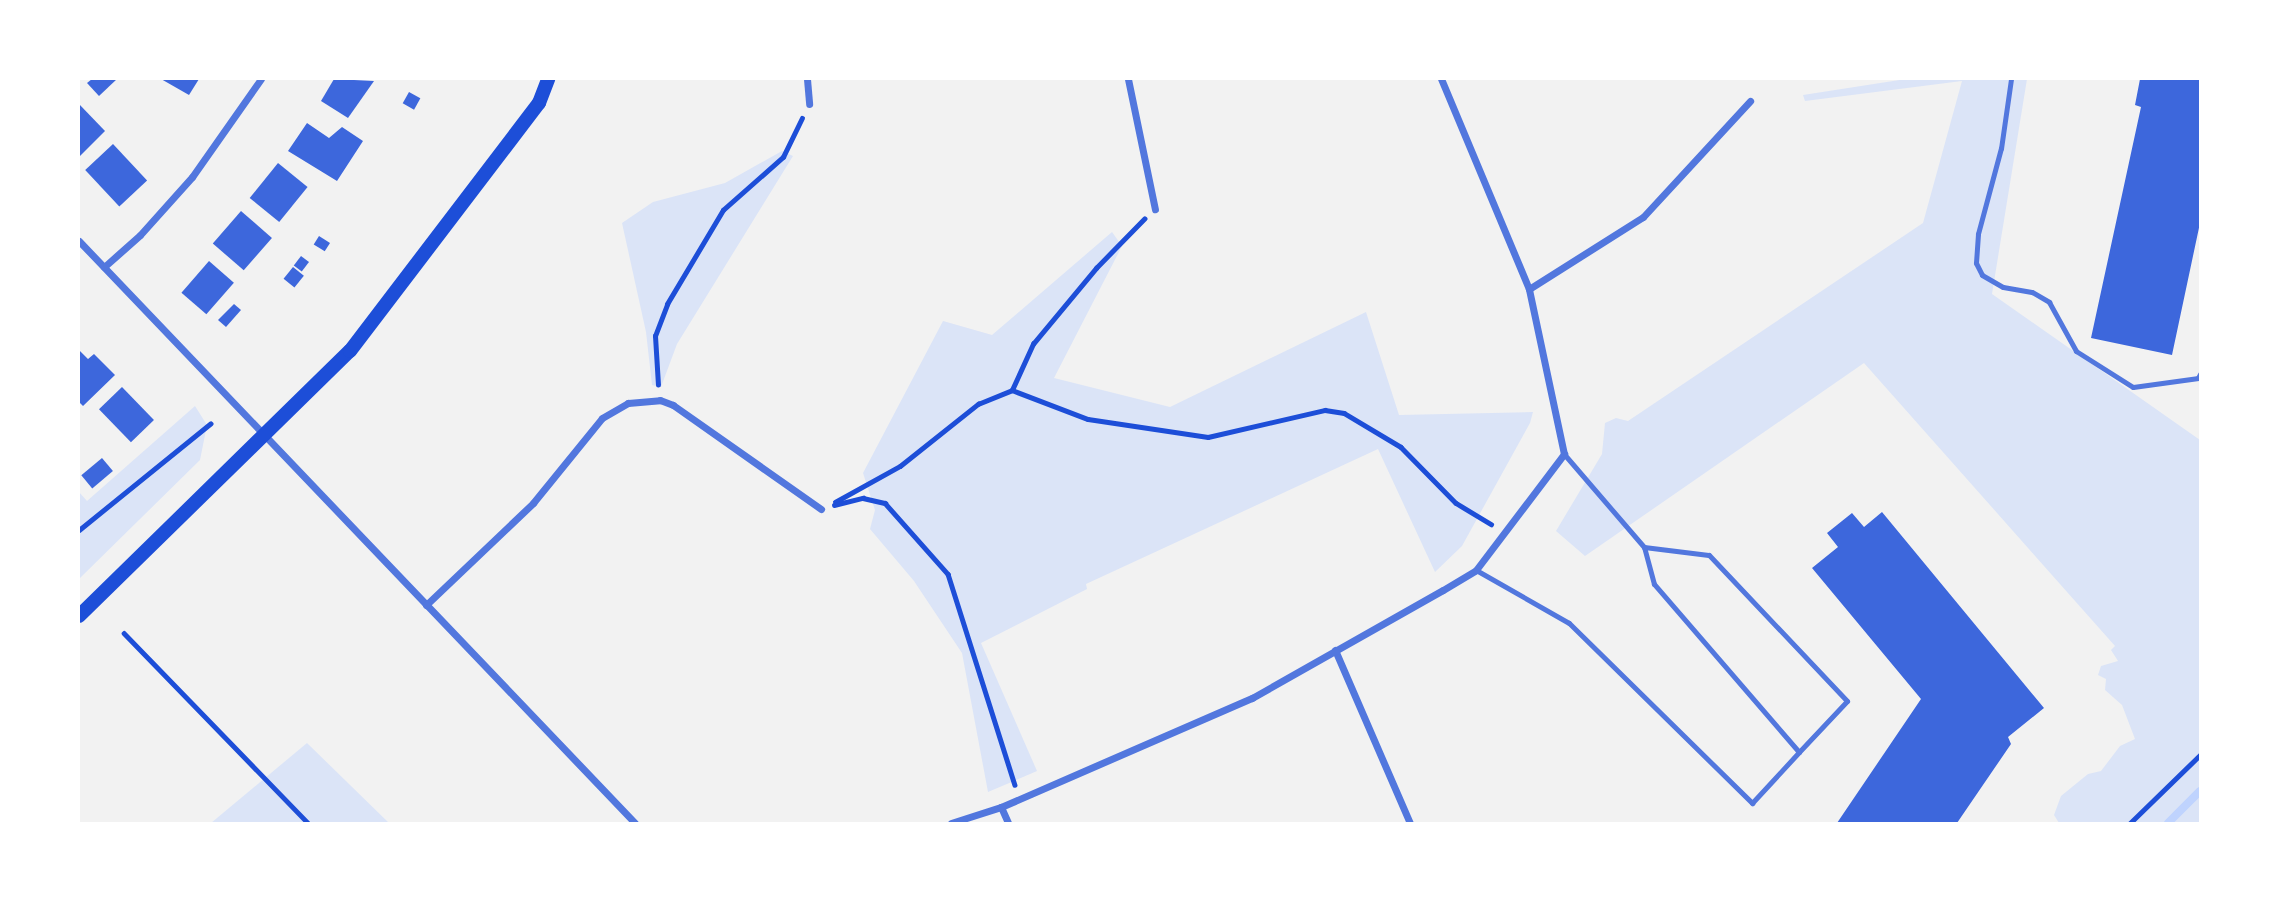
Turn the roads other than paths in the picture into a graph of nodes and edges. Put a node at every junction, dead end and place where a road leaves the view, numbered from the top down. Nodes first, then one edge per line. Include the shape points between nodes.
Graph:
1 (261, 79) edge
2 (548, 79) edge
3 (807, 79) edge
4 (1128, 79) edge
5 (1441, 79) edge
6 (2011, 79) edge
7 (1750, 101) dead end
8 (809, 104) road end
9 (1155, 209) road end
10 (79, 241) edge
11 (104, 267) junction
12 (1529, 289) junction
13 (2200, 374) edge
14 (264, 436) junction
15 (1564, 454) junction
16 (821, 509) road end
17 (1644, 547) junction
18 (1476, 570) junction
19 (426, 605) junction
20 (79, 616) edge
21 (1335, 650) junction
22 (1798, 752) junction
23 (1001, 807) junction
24 (635, 823) edge
25 (951, 823) edge
26 (1008, 823) edge
27 (1410, 823) edge

1 - 11 street via 192,177
2 - 14 main road via 539,103 350,351
3 - 8 street
4 - 9 street
5 - 12 street
6 - 13 lane via 2001,148 1978,234 1976,263 1982,275 2049,302 2076,351 2133,387 2198,378
7 - 12 street via 1643,216
10 - 11 street
11 - 14 street
12 - 15 street
14 - 19 street
14 - 20 main road
15 - 17 lane
15 - 18 street
16 - 19 street via 687,413 660,401 628,403 602,418 525,511
17 - 22 lane via 1654,584
17 - 22 lane via 1709,555 1847,701
18 - 21 street
18 - 22 lane via 1569,623 1752,803
19 - 24 street
21 - 23 street via 1252,698
21 - 27 street
23 - 25 street
23 - 26 street

